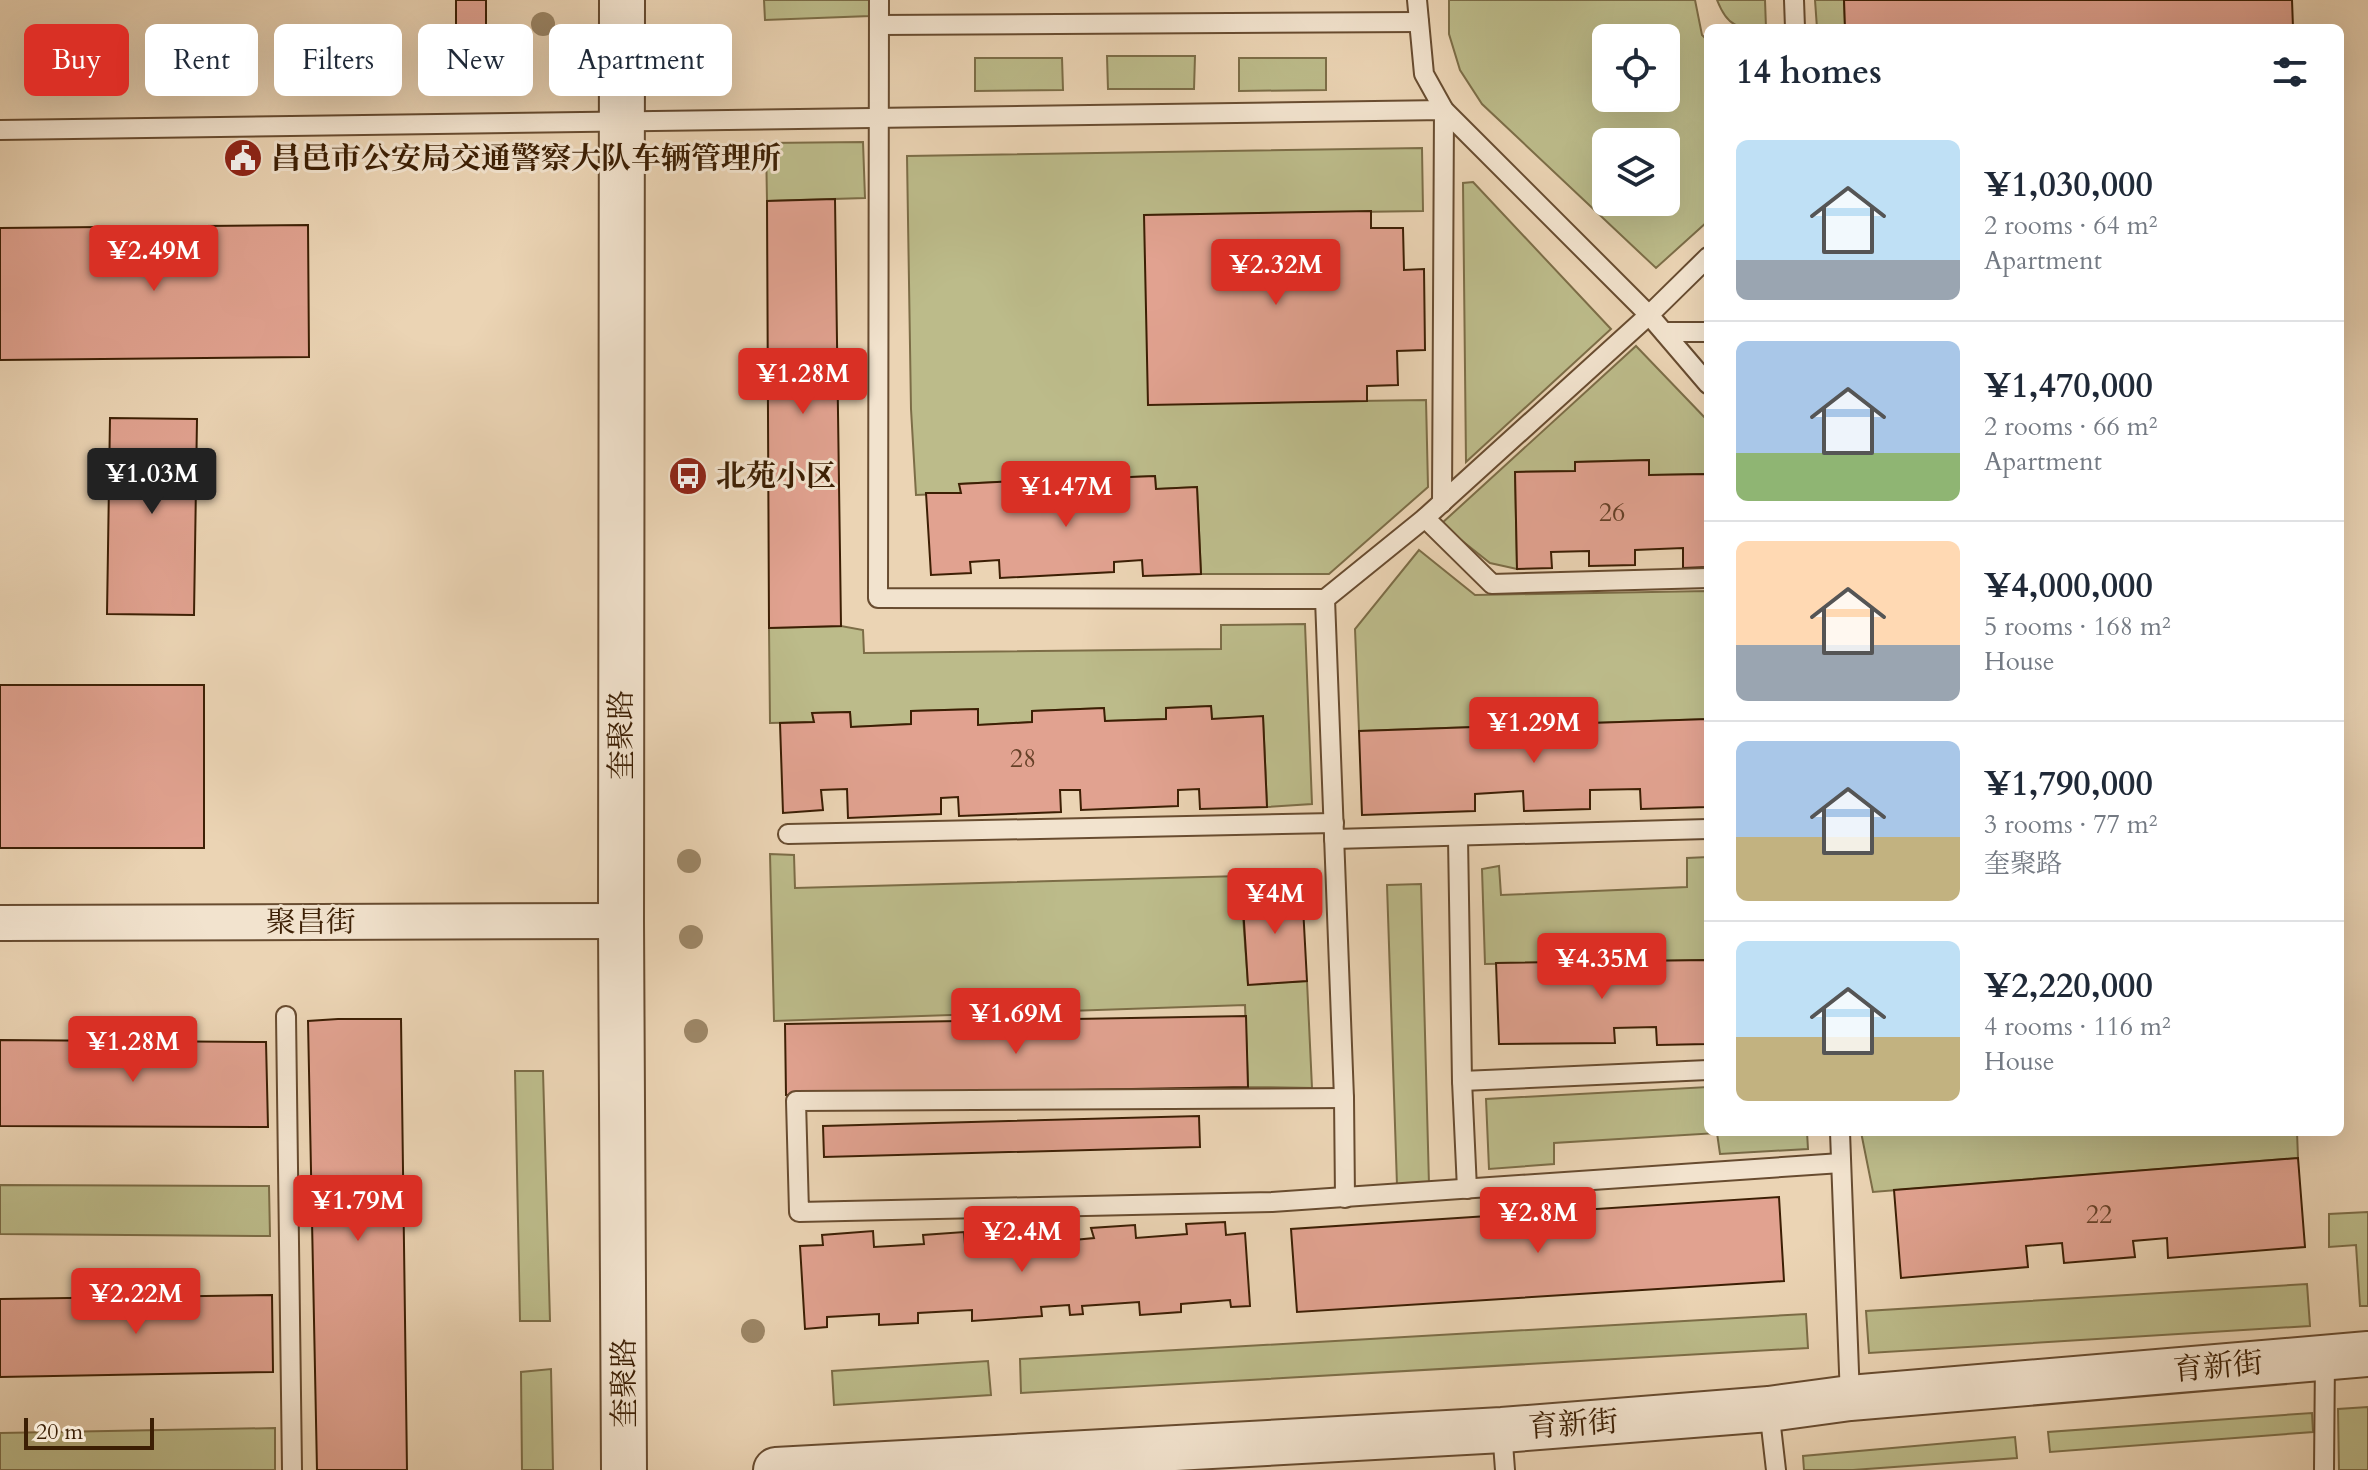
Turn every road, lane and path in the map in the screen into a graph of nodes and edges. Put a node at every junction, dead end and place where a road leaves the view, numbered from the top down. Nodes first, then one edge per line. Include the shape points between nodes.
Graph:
1 (622, 0) edge
2 (879, 0) edge
3 (1417, 0) edge
4 (1794, 0) edge
5 (1419, 22) junction
6 (1795, 24) edge
7 (879, 25) junction
8 (1444, 110) junction
9 (880, 117) junction
10 (622, 124) junction
11 (0, 130) edge
12 (1704, 261) edge
13 (1649, 315) junction
14 (1664, 332) junction
15 (1704, 332) edge
16 (1704, 379) edge
17 (1442, 503) junction
18 (1425, 518) junction
19 (1704, 578) edge
20 (1325, 599) junction
21 (1704, 829) edge
22 (1334, 831) junction
23 (788, 834) dead end
24 (1458, 838) junction
25 (621, 921) junction
26 (0, 923) edge
27 (286, 1016) dead end
28 (1704, 1070) edge
29 (1462, 1081) junction
30 (1344, 1098) junction
31 (1840, 1136) edge
32 (1841, 1163) junction
33 (1467, 1189) junction
34 (1345, 1198) junction
35 (2368, 1354) edge
36 (2325, 1357) junction
37 (1850, 1398) junction
38 (1769, 1409) junction
39 (1503, 1450) edge
40 (292, 1470) edge
41 (624, 1470) edge
42 (776, 1470) edge
43 (1776, 1470) edge
44 (2324, 1470) edge

1 - 10 street, 奎聚路
2 - 7 lane
3 - 5 lane
4 - 6 lane
5 - 7 lane
5 - 8 lane via 1424,74
7 - 9 lane
8 - 9 lane
8 - 13 lane
8 - 17 lane
9 - 10 lane
9 - 20 lane via 878,598
10 - 11 lane
10 - 25 street, 奎聚路
12 - 13 lane
13 - 14 lane
13 - 17 lane
14 - 15 lane
14 - 16 lane
17 - 18 lane
18 - 19 lane via 1492,584
18 - 20 lane
20 - 22 lane
21 - 24 lane
22 - 23 lane
22 - 24 lane
22 - 30 lane
24 - 29 lane
25 - 26 street, 聚昌街
25 - 41 street, 奎聚路
27 - 40 lane
28 - 29 lane
29 - 33 lane
30 - 34 lane
30 - 34 lane via 796,1101 799,1212
31 - 32 lane
32 - 33 lane
32 - 37 lane
33 - 34 lane
35 - 36 street, 育新街
36 - 37 street, 育新街
36 - 44 lane
37 - 38 street, 育新街
38 - 39 street, 育新街
38 - 43 lane
39 - 42 street, 育新街

